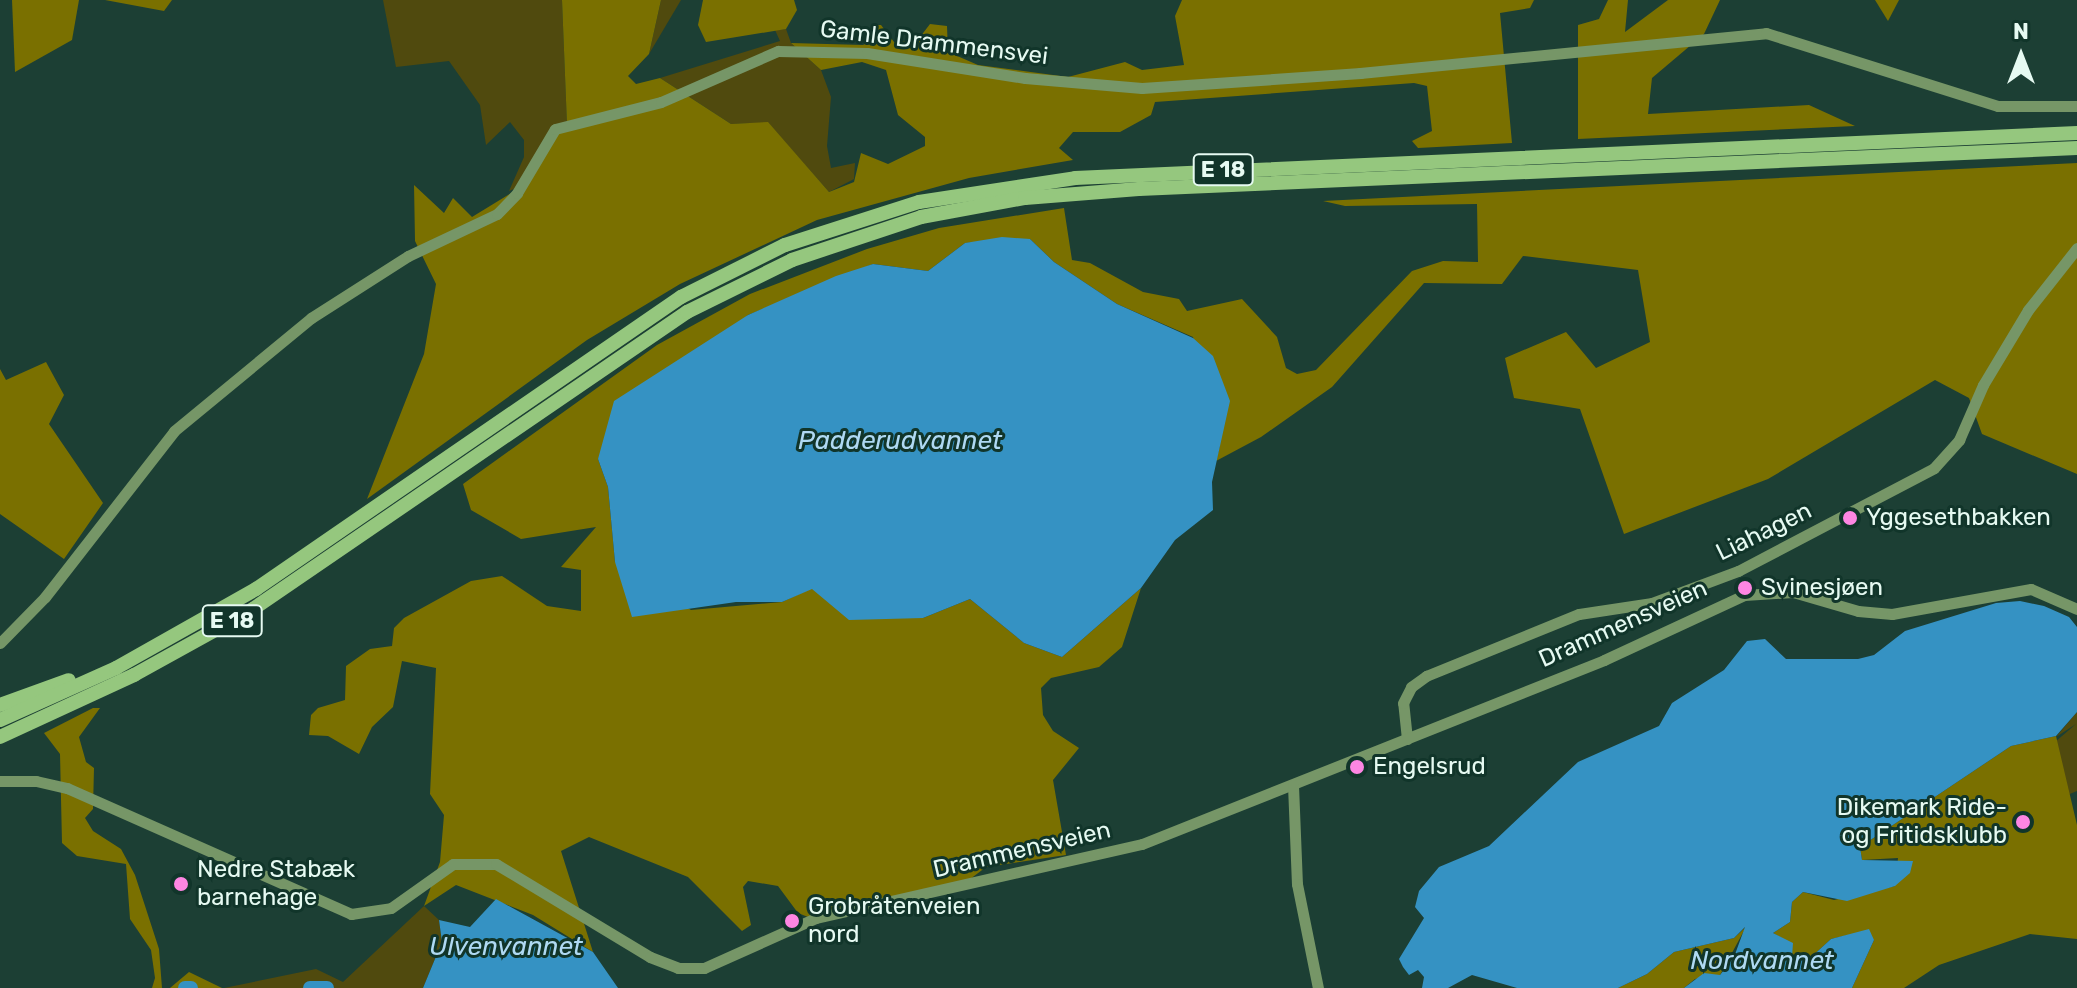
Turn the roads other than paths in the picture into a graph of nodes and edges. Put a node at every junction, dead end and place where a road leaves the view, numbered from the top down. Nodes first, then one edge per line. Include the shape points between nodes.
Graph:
1 (2077, 106) edge
2 (2077, 133) edge
3 (2077, 148) edge
4 (2077, 248) edge
5 (2077, 609) edge
6 (0, 643) edge
7 (116, 668) junction
8 (0, 705) edge
9 (0, 720) edge
10 (0, 737) edge
11 (1407, 739) junction
12 (0, 781) edge
13 (1287, 787) junction
14 (1318, 988) edge

1 - 6 main road, Gamle Drammensvei via 1998,106 1766,33 1360,73 1142,88 1025,78 913,58 793,49 741,64 661,102 573,123 549,136 517,193 497,214 394,263 311,318 174,431 45,597
2 - 7 highway, E 18 via 1090,177 919,202 785,245 681,297 305,558
3 - 10 highway, E 18 via 1139,189 1025,198 894,225 792,260 687,312 265,601 134,675
4 - 11 main road, Liahagen via 2028,310 1983,385 1959,440 1934,468 1738,571 1652,603 1579,614 1426,676 1411,687 1403,703
5 - 11 main road, Drammensveien via 2050,593 2019,588 1892,614 1858,611 1793,592 1754,593
7 - 8 highway, E 18
7 - 9 highway, E 18
11 - 13 main road, Drammensveien
12 - 13 main road, Drammensveien via 67,788 351,914 391,908 453,864 496,864 650,957 690,969 719,965 787,929 837,912 1122,850
13 - 14 main road via 1297,884

